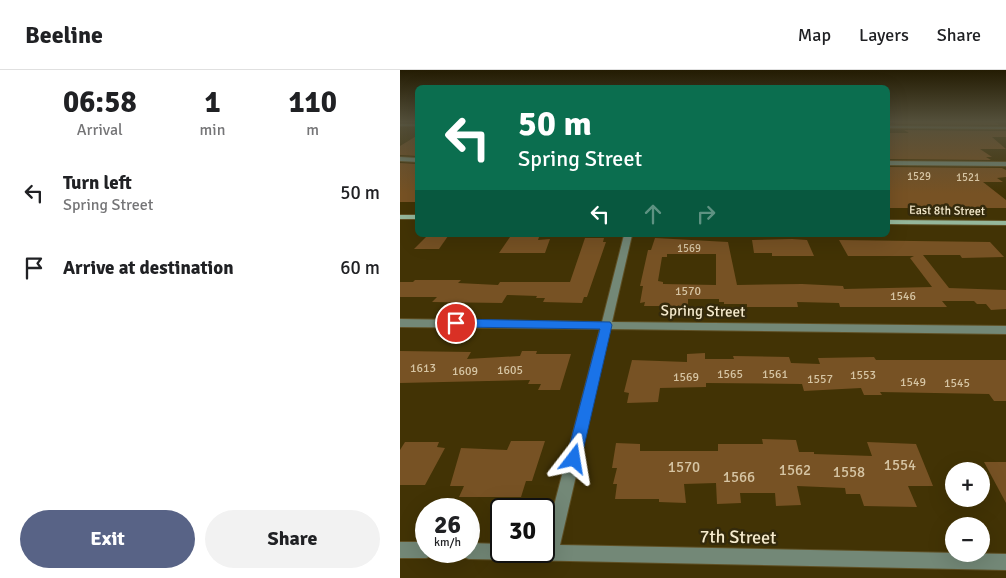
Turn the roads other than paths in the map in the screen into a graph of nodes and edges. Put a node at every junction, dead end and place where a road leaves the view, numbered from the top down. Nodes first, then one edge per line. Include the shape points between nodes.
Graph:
1 (400, 160) edge
2 (415, 160) edge
3 (890, 163) edge
4 (1006, 164) edge
5 (400, 217) edge
6 (415, 217) edge
7 (890, 222) edge
8 (1006, 223) edge
9 (628, 237) edge
10 (400, 322) edge
11 (606, 325) junction
12 (1006, 330) edge
13 (555, 533) edge
14 (400, 550) edge
15 (415, 550) edge
16 (555, 553) edge
17 (1006, 562) edge

1 - 2 street
3 - 4 street
5 - 6 street
7 - 8 street, East 8th Street
9 - 11 street
10 - 11 street, Spring Street
11 - 12 street, Spring Street
11 - 13 street
14 - 15 street
16 - 17 street, 7th Street

